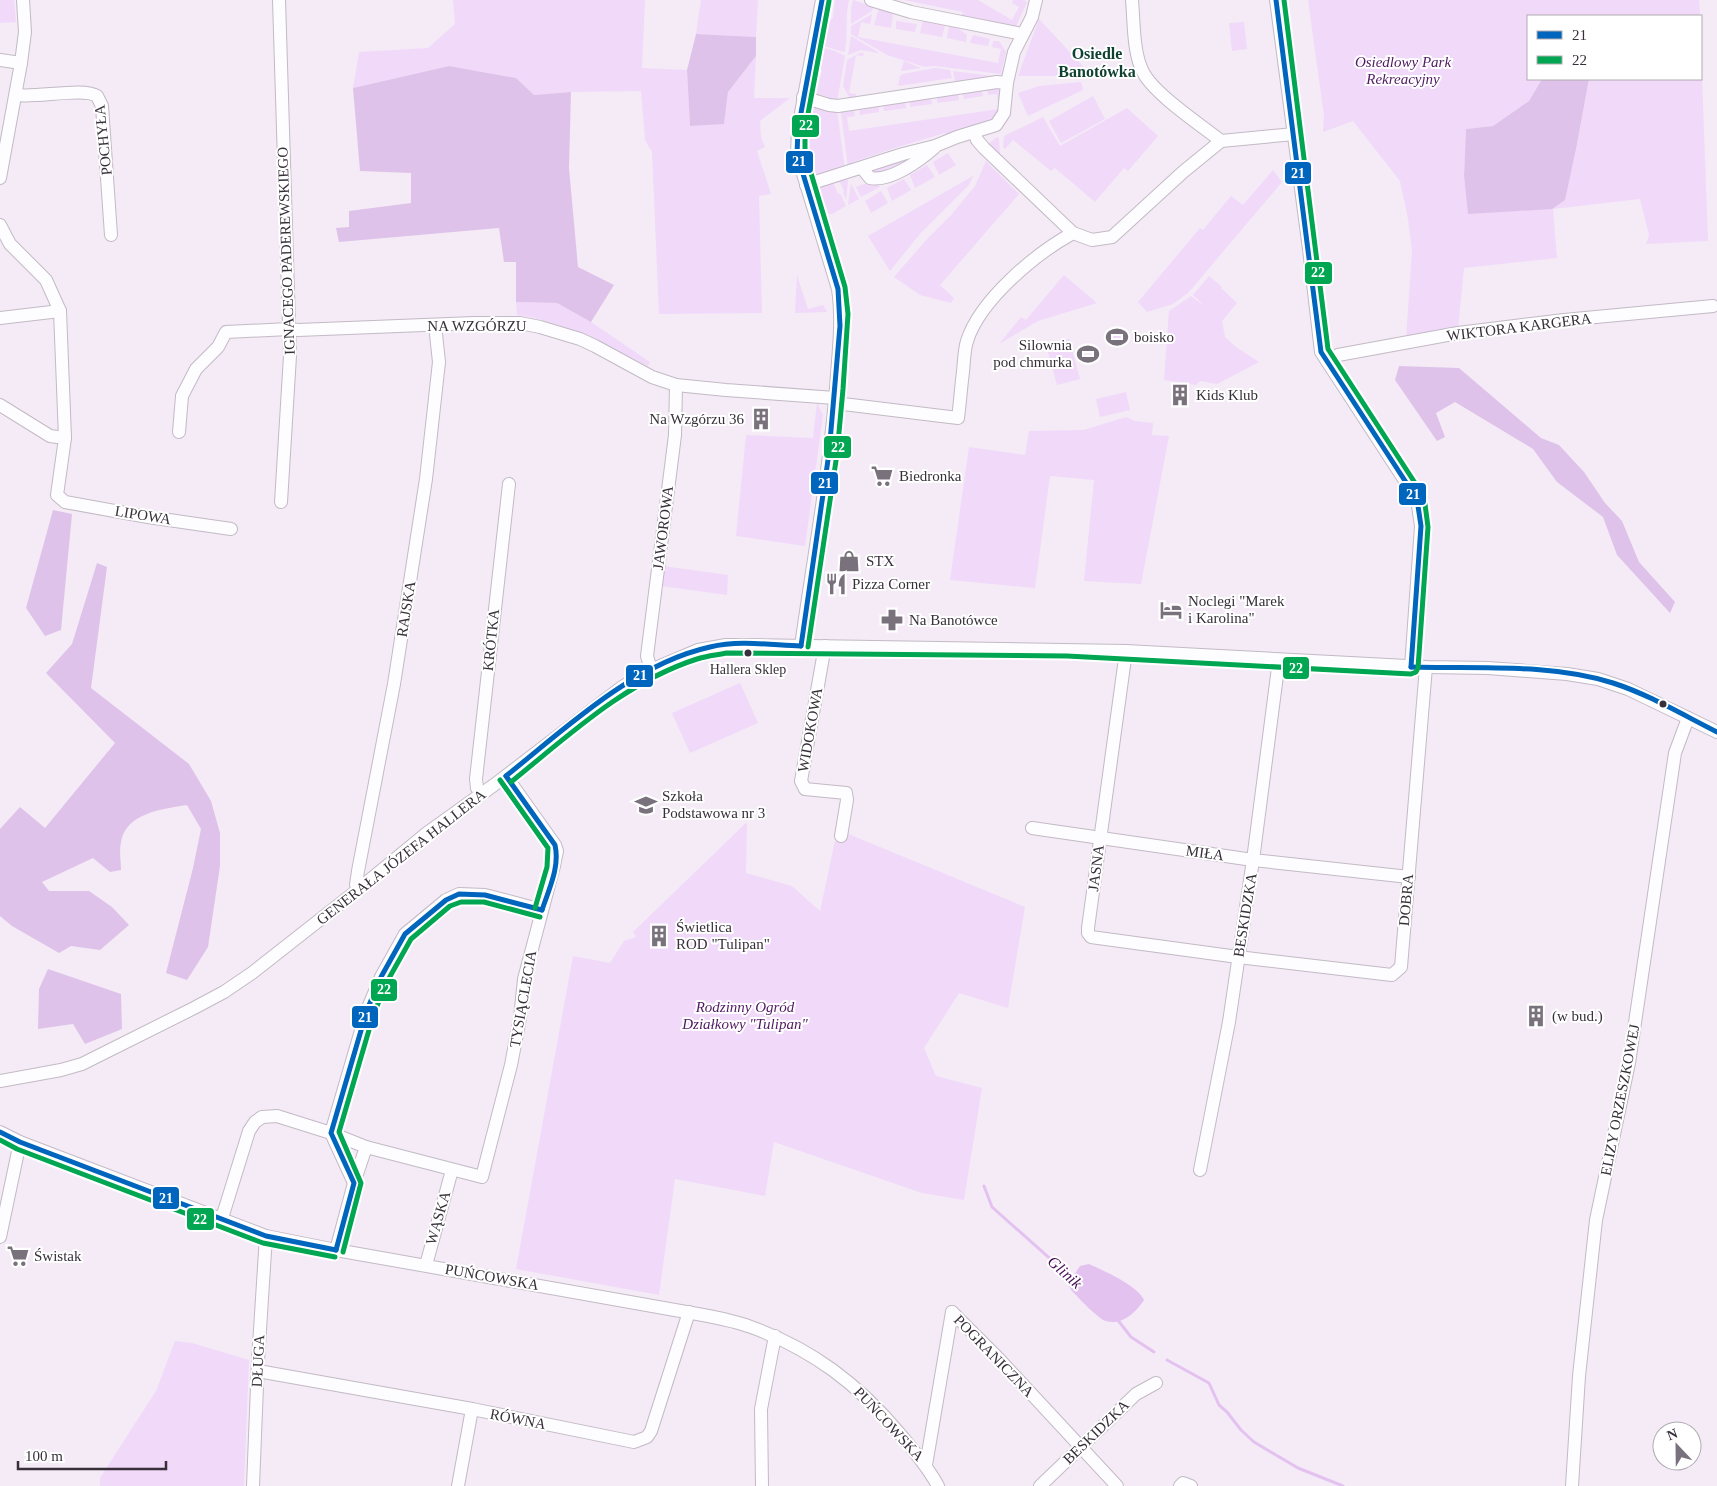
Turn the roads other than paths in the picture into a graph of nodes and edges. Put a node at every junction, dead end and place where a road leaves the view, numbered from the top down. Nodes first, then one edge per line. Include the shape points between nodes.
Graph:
1 (23, 0) edge
2 (279, 0) edge
3 (822, 0) edge
4 (871, 0) edge
5 (1036, 0) edge
6 (1132, 0) edge
7 (1276, 0) edge
8 (1022, 34) junction
9 (0, 60) edge
10 (21, 64) junction
11 (1007, 83) junction
12 (16, 95) junction
13 (803, 96) junction
14 (974, 132) junction
15 (1294, 134) junction
16 (1221, 142) junction
17 (0, 178) edge
18 (806, 185) junction
19 (0, 225) edge
20 (1073, 233) junction
21 (111, 235) dead end
22 (1713, 306) dead end
23 (60, 311) junction
24 (0, 318) edge
25 (435, 325) junction
26 (289, 328) junction
27 (1327, 361) junction
28 (676, 384) junction
29 (835, 401) junction
30 (0, 405) edge
31 (179, 432) dead end
32 (65, 438) junction
33 (509, 484) dead end
34 (281, 502) dead end
35 (231, 529) dead end
36 (801, 646) junction
37 (825, 646) junction
38 (1126, 651) junction
39 (1279, 660) junction
40 (1411, 667) junction
41 (1426, 668) junction
42 (651, 670) junction
43 (1688, 718) junction
44 (1717, 732) edge
45 (506, 776) junction
46 (481, 794) junction
47 (1032, 828) dead end
48 (841, 836) dead end
49 (1100, 838) junction
50 (1253, 860) junction
51 (1408, 877) junction
52 (359, 889) junction
53 (542, 910) junction
54 (1238, 957) junction
55 (0, 1081) edge
56 (0, 1132) edge
57 (331, 1133) junction
58 (20, 1142) junction
59 (366, 1147) junction
60 (452, 1170) junction
61 (1200, 1170) dead end
62 (354, 1183) junction
63 (222, 1218) junction
64 (266, 1236) junction
65 (0, 1237) edge
66 (336, 1250) junction
67 (426, 1265) junction
68 (689, 1312) junction
69 (775, 1336) junction
70 (258, 1371) junction
71 (1156, 1383) dead end
72 (472, 1409) junction
73 (1081, 1448) junction
74 (926, 1464) junction
75 (253, 1486) edge
76 (458, 1486) edge
77 (762, 1486) edge
78 (938, 1486) edge
79 (1040, 1486) edge
80 (1117, 1486) edge
81 (1180, 1486) edge
82 (1191, 1486) edge
83 (1572, 1486) edge

1 - 10 street
2 - 26 street, IGNACEGO PADEREWSKIEGO
3 - 13 street
4 - 8 street via 911,12
5 - 8 street via 1032,17
6 - 16 street via 1137,56 1142,72 1156,90
7 - 15 street
8 - 11 street
9 - 10 street
10 - 12 street
11 - 13 street via 838,106
11 - 14 street via 1002,118 992,128
12 - 17 street
12 - 21 street, POCHYŁA via 85,92 97,96 102,106
13 - 18 street via 797,154
14 - 18 street
14 - 20 street via 984,148
15 - 16 street
15 - 27 street via 1321,352
16 - 20 street via 1112,237 1092,240
18 - 29 street via 838,289 840,330
19 - 23 street via 10,244 46,280
20 - 29 street, NA WZGÓRZU via 1018,271 972,328 965,349 958,418
22 - 27 street, WIKTORA KARGERA via 1458,333 1338,355
23 - 24 street
23 - 32 street
25 - 26 street, NA WZGÓRZU
25 - 28 street, NA WZGÓRZU via 504,322 540,327 596,346 652,377
25 - 52 street, RAJSKA via 439,362 426,479 394,684 358,871 356,885
26 - 31 street, NA WZGÓRZU via 226,332 218,346 196,369 182,396
26 - 34 street, IGNACEGO PADEREWSKIEGO
27 - 40 street via 1411,490 1418,506 1421,526
28 - 29 street, NA WZGÓRZU
28 - 42 street, JAWOROWA via 674,435 647,656
29 - 36 street
30 - 32 street via 50,436
32 - 35 street, LIPOWA via 57,495 65,502
33 - 46 street, KRÓTKA via 476,779
36 - 37 street, GENERAŁA JÓZEFA HALLERA
36 - 42 street, GENERAŁA JÓZEFA HALLERA via 711,647
37 - 38 street, GENERAŁA JÓZEFA HALLERA
37 - 48 street, WIDOKOWA via 801,781 805,789 846,793
38 - 39 street, GENERAŁA JÓZEFA HALLERA
38 - 49 street, JASNA
39 - 40 street, GENERAŁA JÓZEFA HALLERA
39 - 50 street, BESKIDZKA
40 - 41 street, GENERAŁA JÓZEFA HALLERA
41 - 43 street, GENERAŁA JÓZEFA HALLERA via 1488,668 1598,679 1628,689
41 - 51 street, DOBRA
42 - 45 street, GENERAŁA JÓZEFA HALLERA via 622,687
43 - 44 street, GENERAŁA JÓZEFA HALLERA
43 - 83 street, ELIZY ORZESZKOWEJ via 1675,752 1630,1054 1596,1220 1579,1376
45 - 46 street, GENERAŁA JÓZEFA HALLERA
45 - 53 street, TYSIĄCLECIA via 557,851
46 - 52 street, GENERAŁA JÓZEFA HALLERA
47 - 49 street, MIŁA
49 - 50 street, MIŁA
49 - 54 street, JASNA via 1088,928 1091,937
50 - 51 street, MIŁA
50 - 54 street, BESKIDZKA
51 - 54 street, DOBRA via 1400,967 1392,975
52 - 55 street, GENERAŁA JÓZEFA HALLERA via 224,992 82,1064
53 - 57 street via 485,895 459,894 446,900 405,934 367,1010
53 - 60 street, TYSIĄCLECIA via 524,979 511,1065 482,1177
54 - 61 street, BESKIDZKA via 1229,1022
56 - 58 street, PUŃCOWSKA
57 - 59 street
57 - 62 street
57 - 63 street via 277,1116 262,1117 249,1131
58 - 63 street, PUŃCOWSKA
58 - 65 street
59 - 60 street
59 - 62 street
60 - 67 street, WĄSKA
62 - 66 street
63 - 64 street, PUŃCOWSKA
64 - 66 street, PUŃCOWSKA
64 - 70 street, DŁUGA
66 - 67 street, PUŃCOWSKA
67 - 68 street, PUŃCOWSKA
68 - 69 street, PUŃCOWSKA
68 - 72 street, RÓWNA via 651,1431 640,1441
69 - 74 street, PUŃCOWSKA via 848,1380
69 - 77 street via 761,1410
70 - 72 street, RÓWNA
70 - 75 street, DŁUGA
71 - 73 street, BESKIDZKA via 1136,1394
72 - 76 street
73 - 74 street, POGRANICZNA via 952,1312
73 - 79 street, BESKIDZKA
73 - 80 street, POGRANICZNA
74 - 78 street, PUŃCOWSKA
81 - 82 street via 1183,1483

